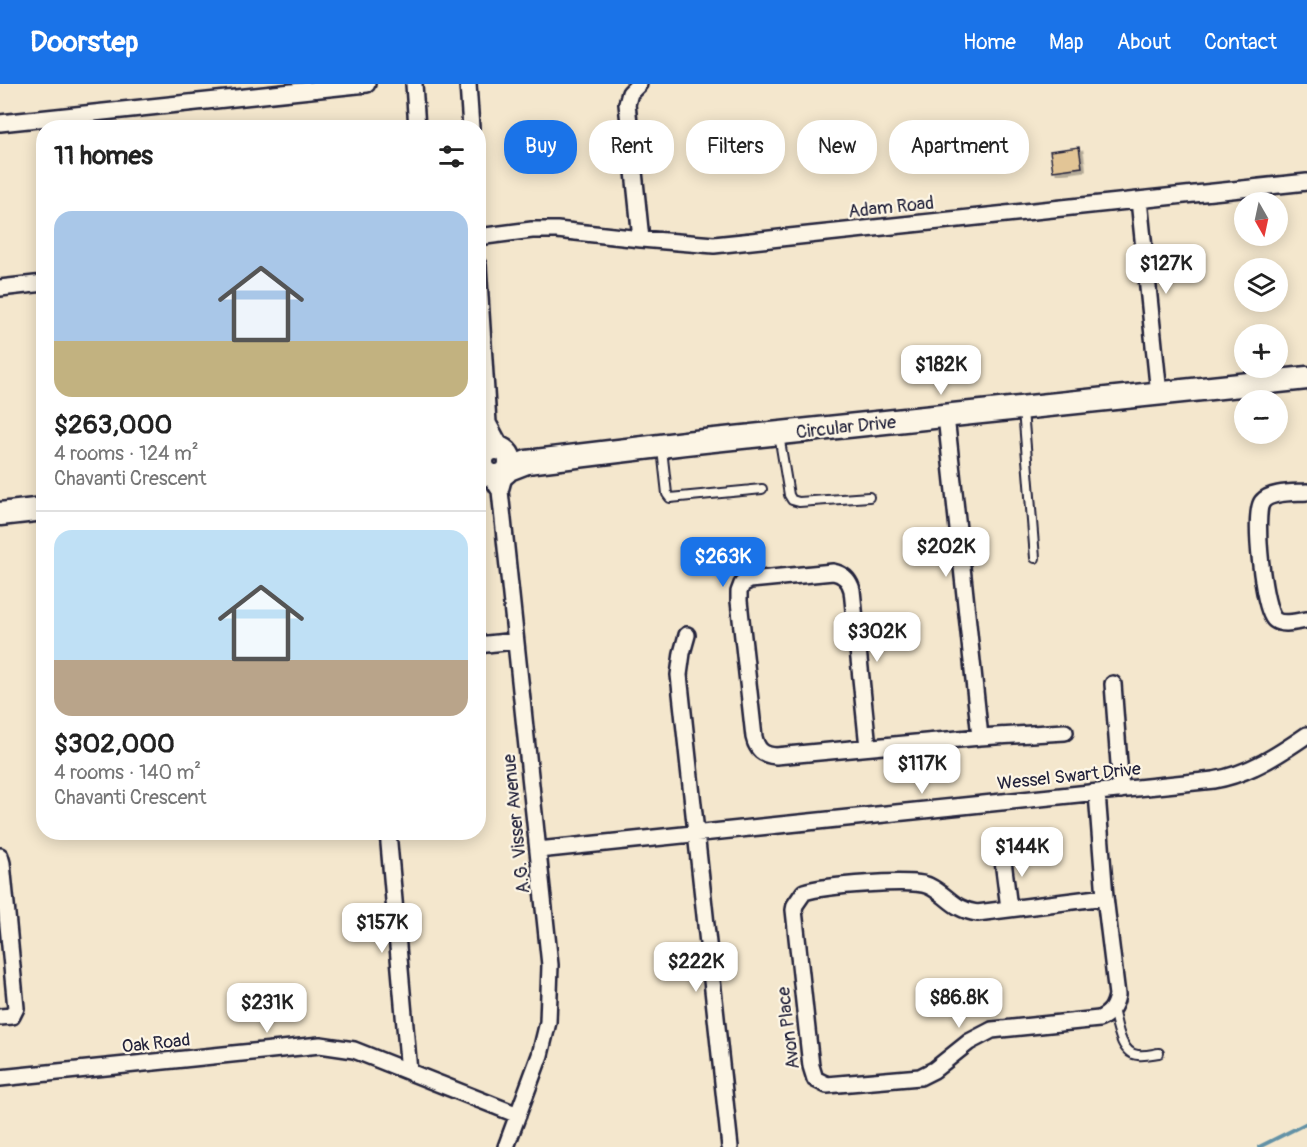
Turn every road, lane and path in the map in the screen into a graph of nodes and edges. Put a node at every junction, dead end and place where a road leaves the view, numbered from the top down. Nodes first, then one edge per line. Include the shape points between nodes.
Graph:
1 (367, 84) edge
2 (414, 84) edge
3 (468, 84) edge
4 (639, 84) edge
5 (416, 120) edge
6 (470, 120) edge
7 (0, 123) edge
8 (1307, 182) edge
9 (1140, 200) junction
10 (486, 236) edge
11 (641, 240) junction
12 (36, 284) edge
13 (0, 288) edge
14 (1307, 378) edge
15 (486, 391) edge
16 (1159, 394) junction
17 (1022, 408) junction
18 (946, 416) junction
19 (779, 434) junction
20 (661, 446) junction
21 (496, 465) edge
22 (762, 489) dead end
23 (1307, 492) edge
24 (869, 496) dead end
25 (36, 510) edge
26 (0, 514) edge
27 (1035, 558) dead end
28 (1307, 620) edge
29 (687, 635) dead end
30 (515, 641) junction
31 (486, 644) edge
32 (1113, 684) dead end
33 (1065, 732) dead end
34 (1307, 735) edge
35 (980, 737) junction
36 (868, 747) junction
37 (1121, 790) junction
38 (1097, 793) junction
39 (695, 835) junction
40 (389, 840) edge
41 (538, 850) junction
42 (1002, 853) dead end
43 (0, 856) edge
44 (1105, 897) junction
45 (1009, 908) junction
46 (1113, 1008) junction
47 (0, 1017) edge
48 (1159, 1053) dead end
49 (409, 1072) junction
50 (0, 1078) edge
51 (518, 1115) junction
52 (506, 1147) edge
53 (730, 1147) edge

1 - 7 street
2 - 5 street
3 - 6 street
4 - 11 street via 630,93 627,104
8 - 9 street, Adam Road
9 - 11 street, Adam Road via 724,244
9 - 16 street
10 - 11 street, Adam Road via 557,230
12 - 13 street
14 - 16 street, Circular Drive
15 - 21 street
16 - 17 street, Circular Drive
17 - 18 street, Circular Drive
17 - 27 lane
18 - 19 street, Circular Drive
18 - 35 street
19 - 20 street, Circular Drive
19 - 24 lane via 792,500
20 - 21 street, Circular Drive
20 - 22 lane via 670,498
21 - 30 street, A.G. Visser Avenue
23 - 28 street via 1271,496 1262,501 1258,511 1260,561 1269,611 1274,620 1282,623
25 - 26 street
29 - 39 street via 679,675
30 - 31 street
30 - 41 street, A.G. Visser Avenue
32 - 37 street
33 - 35 street
34 - 37 street, Wessel Swart Drive via 1228,778
35 - 36 street
36 - 36 street via 776,756 757,747 739,601 742,584 833,572 849,581
37 - 38 street, Wessel Swart Drive
38 - 39 street, Wessel Swart Drive
38 - 44 street
39 - 41 street, Wessel Swart Drive
39 - 53 street
40 - 49 street
41 - 51 street, A.G. Visser Avenue via 550,965 548,1023
42 - 45 street
43 - 47 street via 16,1008 12,1016
44 - 45 street, Avon Place
44 - 46 street via 1117,995
45 - 46 street, Avon Place via 977,913 953,904 931,887 911,882 808,890 801,894 794,910 815,1079 827,1085 920,1077 992,1030 1099,1018
46 - 48 lane via 1126,1049 1135,1055
49 - 50 street, Oak Road via 354,1050 320,1045
49 - 51 street, Oak Road
51 - 52 street, A.G. Visser Avenue

